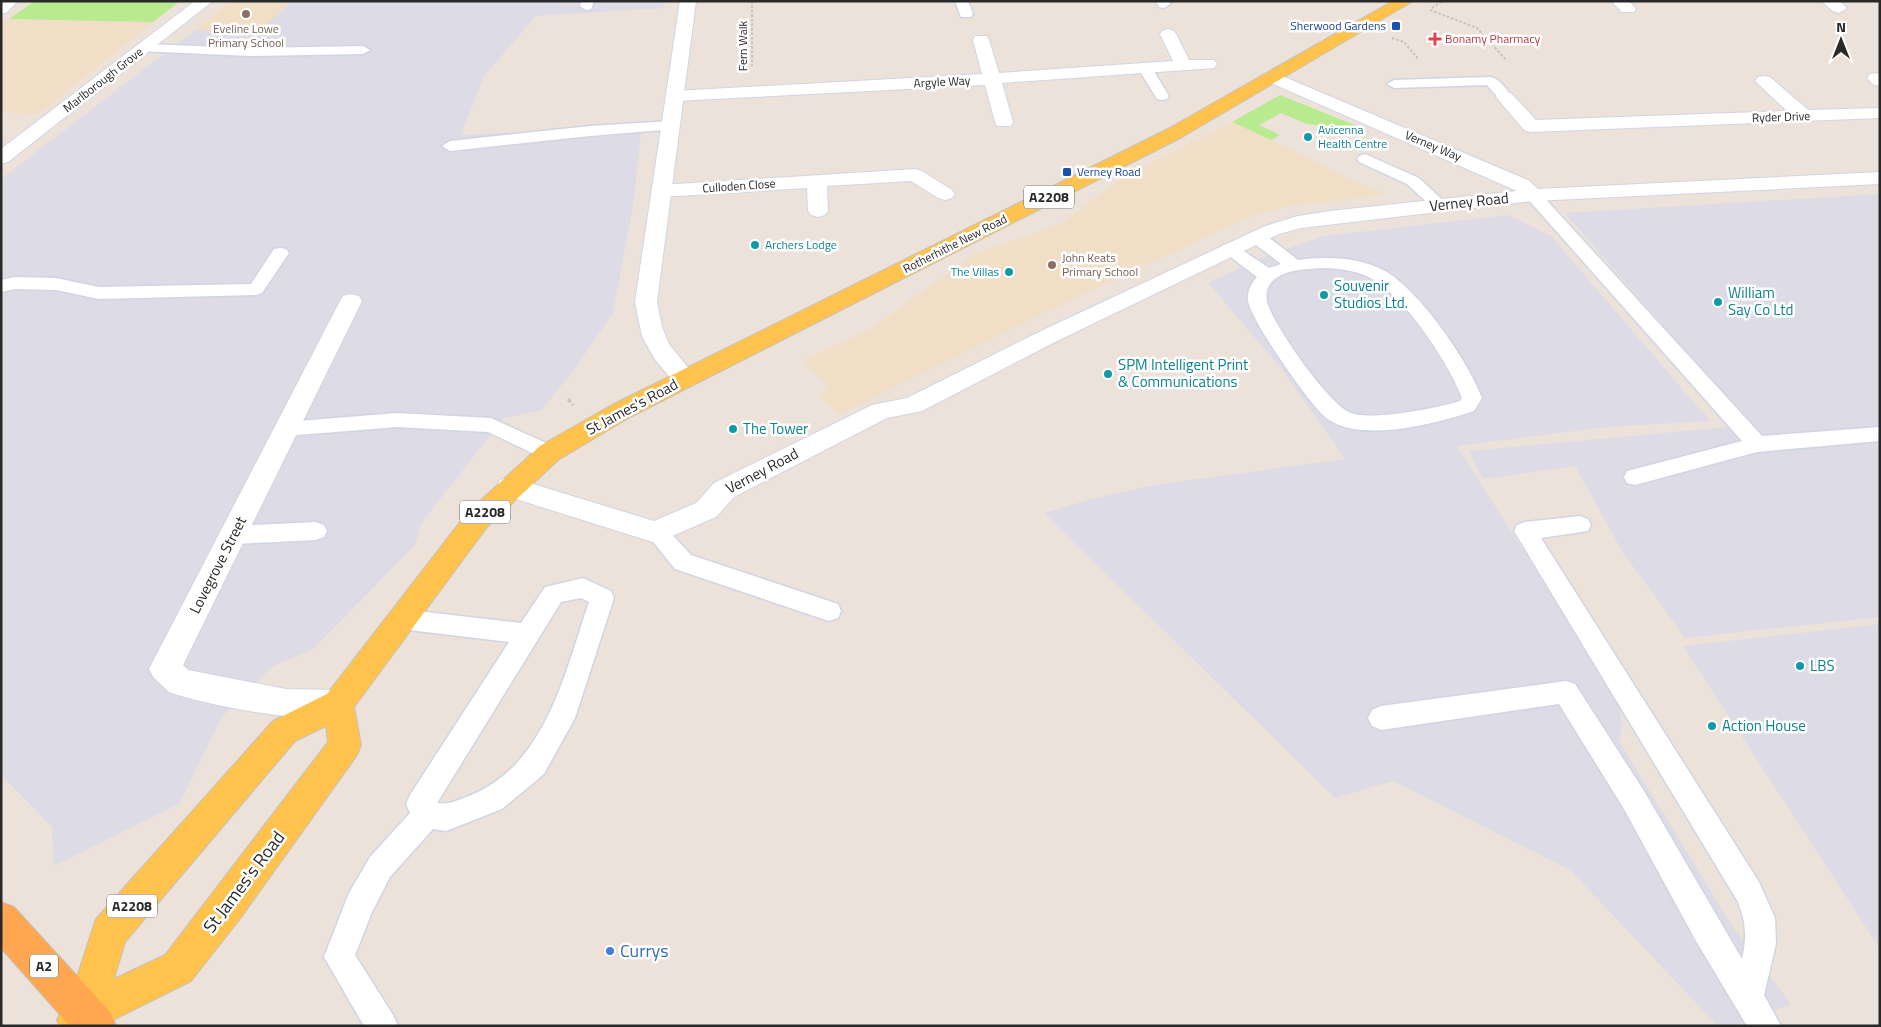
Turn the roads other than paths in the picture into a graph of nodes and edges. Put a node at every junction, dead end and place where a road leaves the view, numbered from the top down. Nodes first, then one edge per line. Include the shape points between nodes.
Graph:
1 (10, 1) edge
2 (204, 1) edge
3 (688, 1) edge
4 (961, 1) edge
5 (1405, 1) edge
6 (1, 9) edge
7 (966, 14) dead end
8 (1168, 34) dead end
9 (981, 40) dead end
10 (144, 48) junction
11 (363, 50) dead end
12 (1208, 64) dead end
13 (1183, 65) junction
14 (1145, 68) junction
15 (1275, 78) junction
16 (992, 79) junction
17 (1764, 81) dead end
18 (1394, 84) dead end
19 (675, 96) junction
20 (1162, 96) dead end
21 (1505, 97) joint
22 (1665, 106) dead end
23 (1880, 113) edge
24 (1804, 116) junction
25 (1681, 120) junction
26 (1004, 122) dead end
27 (671, 126) junction
28 (450, 146) dead end
29 (1, 158) edge
30 (1365, 159) dead end
31 (1880, 178) edge
32 (817, 181) junction
33 (661, 191) junction
34 (945, 194) dead end
35 (1533, 195) junction
36 (1440, 205) junction
37 (818, 211) dead end
38 (1257, 237) junction
39 (1229, 249) junction
40 (280, 253) dead end
41 (1295, 266) junction
42 (1268, 276) junction
43 (1, 286) edge
44 (351, 301) dead end
45 (685, 379) junction
46 (286, 429) junction
47 (1880, 434) edge
48 (1757, 444) junction
49 (549, 453) junction
50 (1635, 477) dead end
51 (510, 487) junction
52 (1580, 525) dead end
53 (316, 531) dead end
54 (656, 532) junction
55 (233, 534) junction
56 (829, 611) dead end
57 (400, 619) junction
58 (526, 634) junction
59 (338, 704) junction
60 (1381, 718) dead end
61 (428, 814) junction
62 (1, 920) edge
63 (1748, 998) junction
64 (84, 1021) edge
65 (382, 1026) edge
66 (1765, 1026) edge

1 - 6 street
2 - 10 street, Marlborough Grove
3 - 19 street, St James's Road
4 - 7 lane
5 - 15 main road, Rotherhithe New Road / A2208
8 - 13 street
9 - 16 street
10 - 11 lane via 250,52
10 - 29 street, Marlborough Grove
12 - 13 street, Argyle Way
13 - 14 street, Argyle Way
14 - 16 street, Argyle Way
14 - 20 lane
15 - 35 street, Verney Way via 1521,184
15 - 45 main road, Rotherhithe New Road / A2208 via 1175,133
16 - 19 street, Argyle Way
16 - 26 street
17 - 24 street
18 - 21 lane via 1491,81
19 - 27 street, St James's Road
21 - 25 street, Ryder Drive via 1531,126
22 - 25 street
23 - 24 street, Ryder Drive
24 - 25 street, Ryder Drive
27 - 28 lane
27 - 33 street, St James's Road
30 - 36 lane via 1413,181
31 - 35 street, Verney Road
32 - 33 street, Culloden Close
32 - 34 street, Culloden Close via 915,175
32 - 37 street
33 - 45 street, St James's Road via 646,302 648,327 661,353
35 - 36 street, Verney Road
35 - 48 lane
36 - 38 street, Verney Road via 1312,219
38 - 39 street, Verney Road
38 - 41 lane
39 - 42 lane
39 - 54 street, Verney Road via 913,404 881,411 724,490 706,510
40 - 43 lane via 256,289 99,293 56,284 14,283
41 - 42 lane
41 - 42 lane via 1341,264 1378,275 1392,284 1440,341 1469,385 1472,398 1467,406 1450,412 1365,423 1348,421 1332,412 1257,303 1258,291
44 - 46 street, Lovegrove Street
45 - 49 main road, St James's Road / A2208
46 - 49 lane via 397,420 491,425
46 - 55 street, Lovegrove Street
47 - 48 lane
48 - 50 lane
49 - 51 main road, St James's Road / A2208
51 - 54 street
51 - 57 main road, St James's Road / A2208 via 477,520
52 - 63 lane via 1525,531 1749,892 1760,918 1761,944
53 - 55 lane
54 - 56 lane via 683,562
55 - 59 street, Lovegrove Street via 165,669 180,682 286,702
57 - 58 lane
57 - 59 main road, St James's Road / A2208
58 - 61 lane via 522,646 420,804
58 - 61 lane via 553,594 583,588 602,598 562,718 534,765 492,800 446,818
59 - 64 main road, St James's Road / A2208 via 284,731 109,932
59 - 64 main road, St James's Road via 344,745 226,908 178,968
60 - 63 lane via 1566,692 1634,800
61 - 65 lane via 380,867 360,904 339,957
62 - 64 highway, A2
63 - 66 lane

